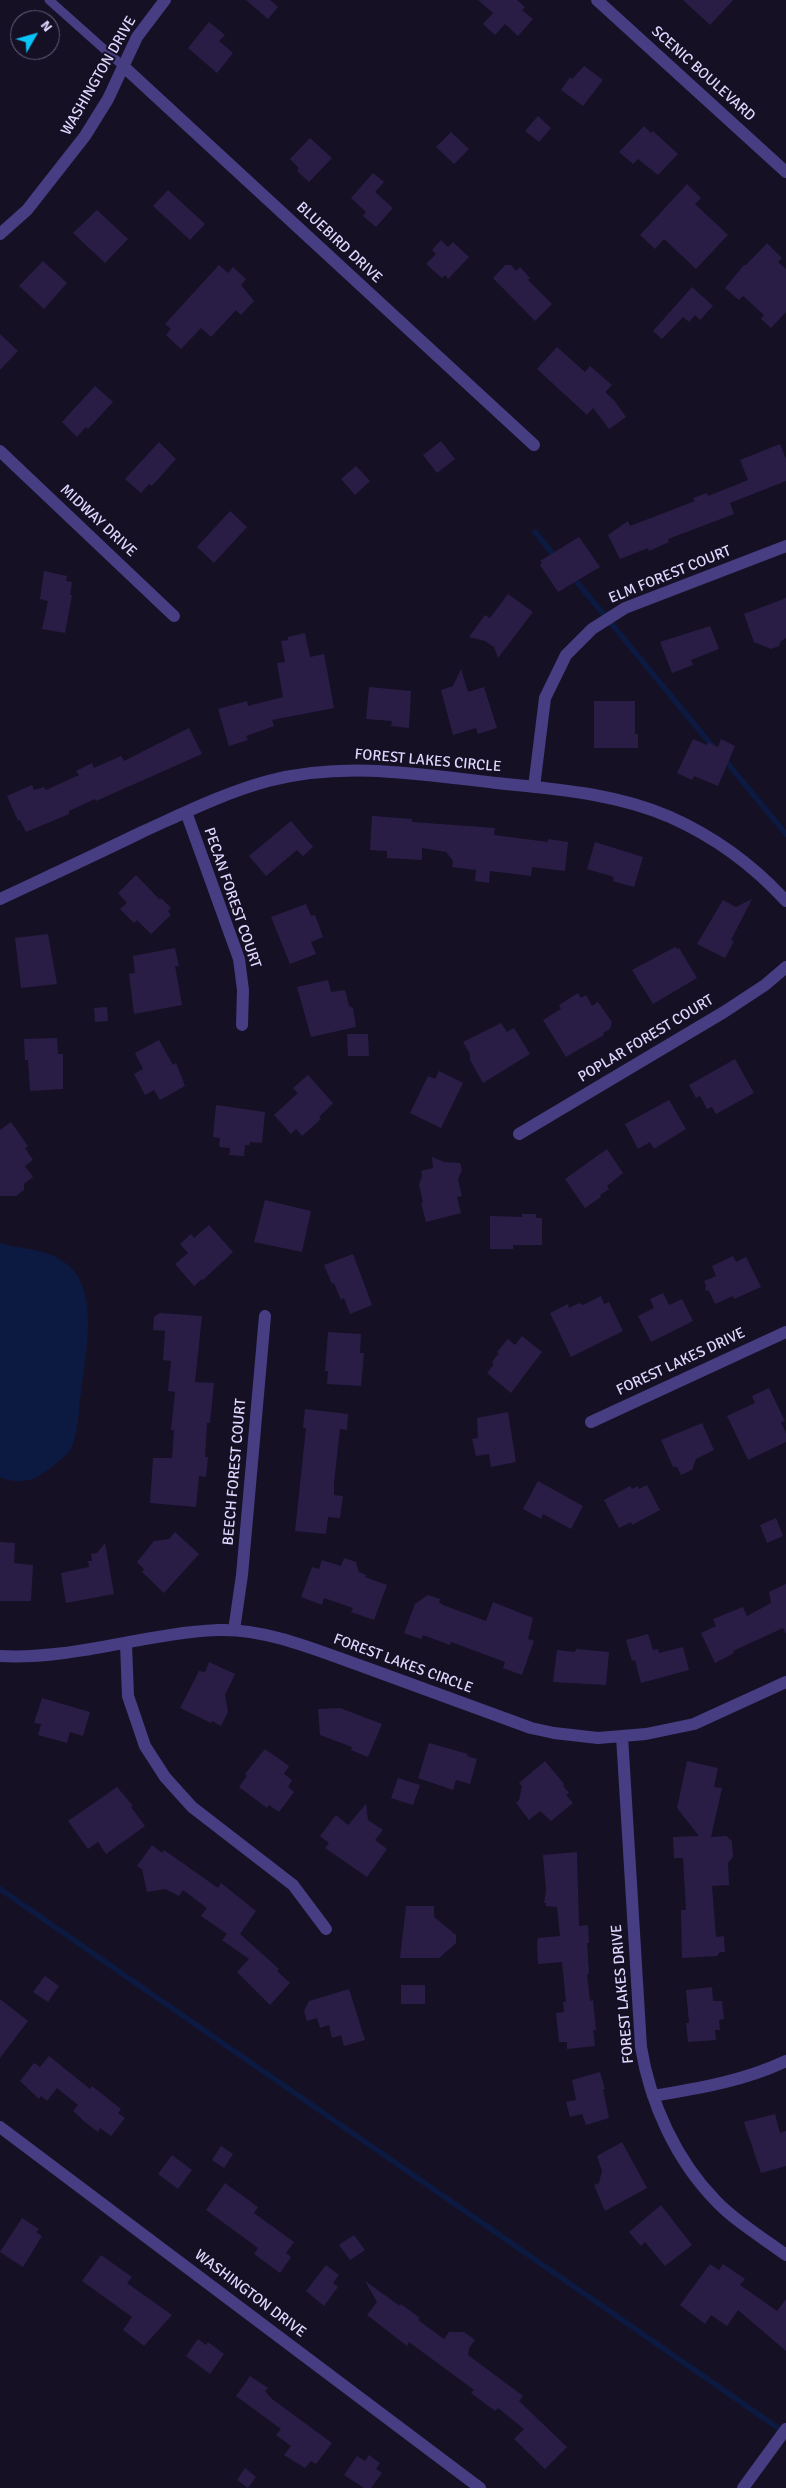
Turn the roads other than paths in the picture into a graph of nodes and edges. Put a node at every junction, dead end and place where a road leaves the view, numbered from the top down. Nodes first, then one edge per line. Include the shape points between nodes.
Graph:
1 (49, 0) edge
2 (165, 0) edge
3 (598, 0) edge
4 (123, 66) junction
5 (786, 172) edge
6 (0, 234) edge
7 (534, 445) dead end
8 (0, 451) edge
9 (786, 546) edge
10 (174, 616) dead end
11 (534, 787) junction
12 (186, 812) junction
13 (0, 899) edge
14 (786, 901) edge
15 (786, 967) edge
16 (242, 1025) dead end
17 (520, 1134) dead end
18 (265, 1316) dead end
19 (786, 1332) edge
20 (591, 1422) dead end
21 (234, 1630) junction
22 (126, 1644) junction
23 (0, 1656) edge
24 (786, 1682) edge
25 (622, 1736) junction
26 (326, 1929) dead end
27 (786, 2061) edge
28 (654, 2096) junction
29 (0, 2127) edge
30 (786, 2255) edge
31 (786, 2430) edge
32 (480, 2488) edge
33 (743, 2488) edge

1 - 4 lane
2 - 4 street, WASHINGTON DRIVE via 137,37
3 - 5 street, SCENIC BOULEVARD
4 - 6 street, WASHINGTON DRIVE via 108,100 85,136 27,210
4 - 7 street, BLUEBIRD DRIVE
8 - 10 street, MIDWAY DRIVE
9 - 11 street, ELM FOREST COURT via 624,608 592,630 566,655 545,698
11 - 12 street, FOREST LAKES CIRCLE via 351,769 270,780 226,794
11 - 14 street, FOREST LAKES CIRCLE via 604,797 669,817 703,834 752,867
12 - 13 street, FOREST LAKES CIRCLE
12 - 16 street, PECAN FOREST COURT via 239,959 243,990
15 - 17 street, POPLAR FOREST COURT via 724,1012
18 - 21 street, BEECH FOREST COURT via 242,1575
19 - 20 street, FOREST LAKES DRIVE
21 - 22 street, FOREST LAKES CIRCLE via 168,1635
21 - 25 street, FOREST LAKES CIRCLE via 291,1641 531,1728 598,1738
22 - 23 street, FOREST LAKES CIRCLE via 33,1656
22 - 26 street via 128,1696 145,1746 165,1776 192,1807 293,1885
24 - 25 street, FOREST LAKES CIRCLE via 694,1724
25 - 28 street, FOREST LAKES DRIVE via 641,2048
27 - 28 street via 722,2084
28 - 30 street, FOREST LAKES DRIVE via 677,2148 716,2201
29 - 32 street, WASHINGTON DRIVE
31 - 33 street

